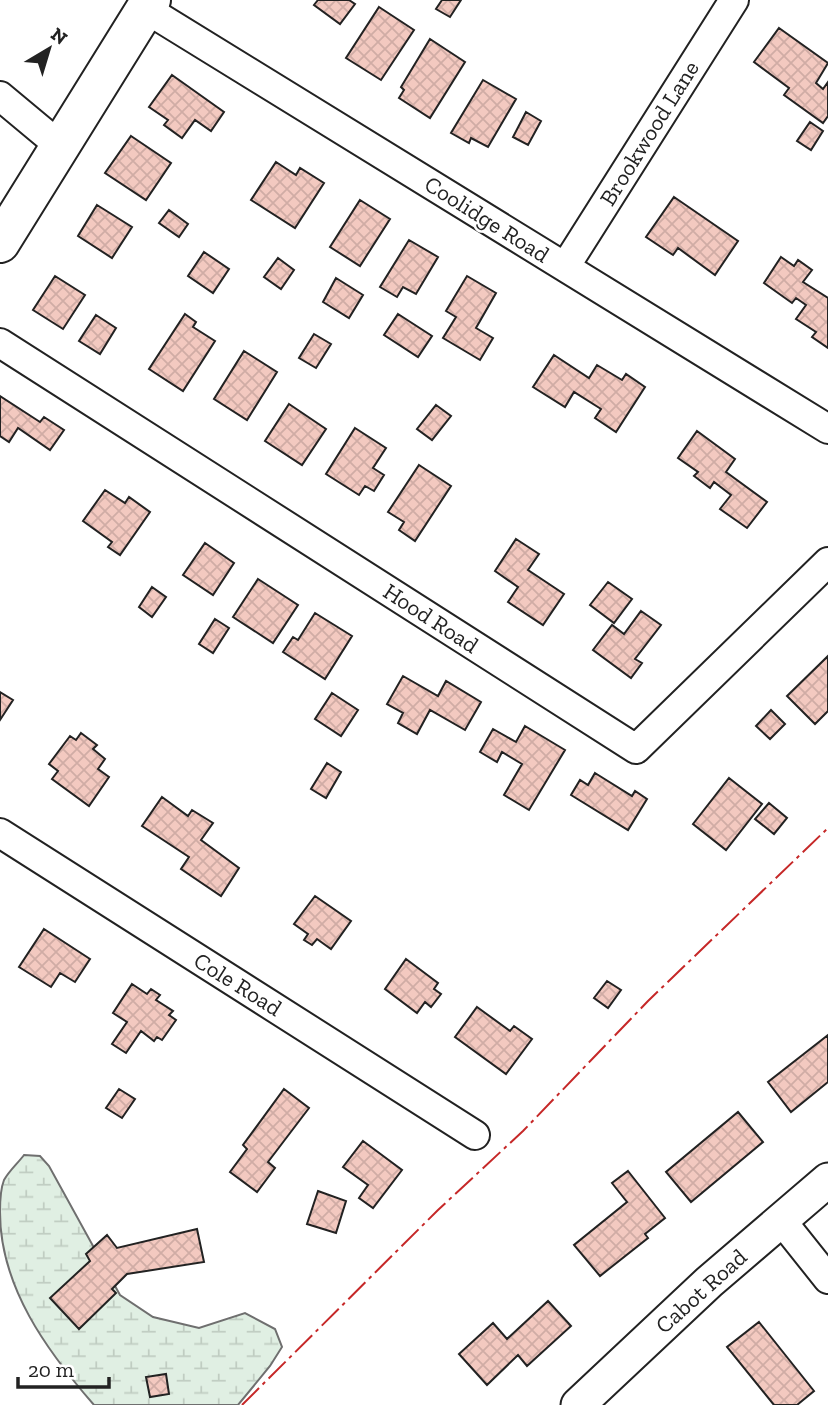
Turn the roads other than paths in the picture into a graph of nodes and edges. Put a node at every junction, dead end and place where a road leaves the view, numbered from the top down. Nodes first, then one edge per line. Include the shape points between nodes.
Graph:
1 (734, 0) edge
2 (149, 4) edge
3 (0, 96) edge
4 (60, 146) junction
5 (0, 243) edge
6 (565, 267) junction
7 (0, 343) edge
8 (828, 429) edge
9 (828, 562) edge
10 (0, 833) edge
11 (475, 1135) dead end
12 (828, 1180) edge
13 (781, 1220) junction
14 (828, 1279) edge
15 (578, 1405) edge

1 - 6 street, Brookwood Lane
2 - 4 main road
2 - 6 street, Coolidge Road
3 - 4 street
4 - 5 main road
6 - 8 street, Coolidge Road
7 - 9 street, Hood Road via 636,749
10 - 11 street, Cole Road
12 - 13 street, Cabot Road
13 - 14 street
13 - 15 street, Cabot Road

